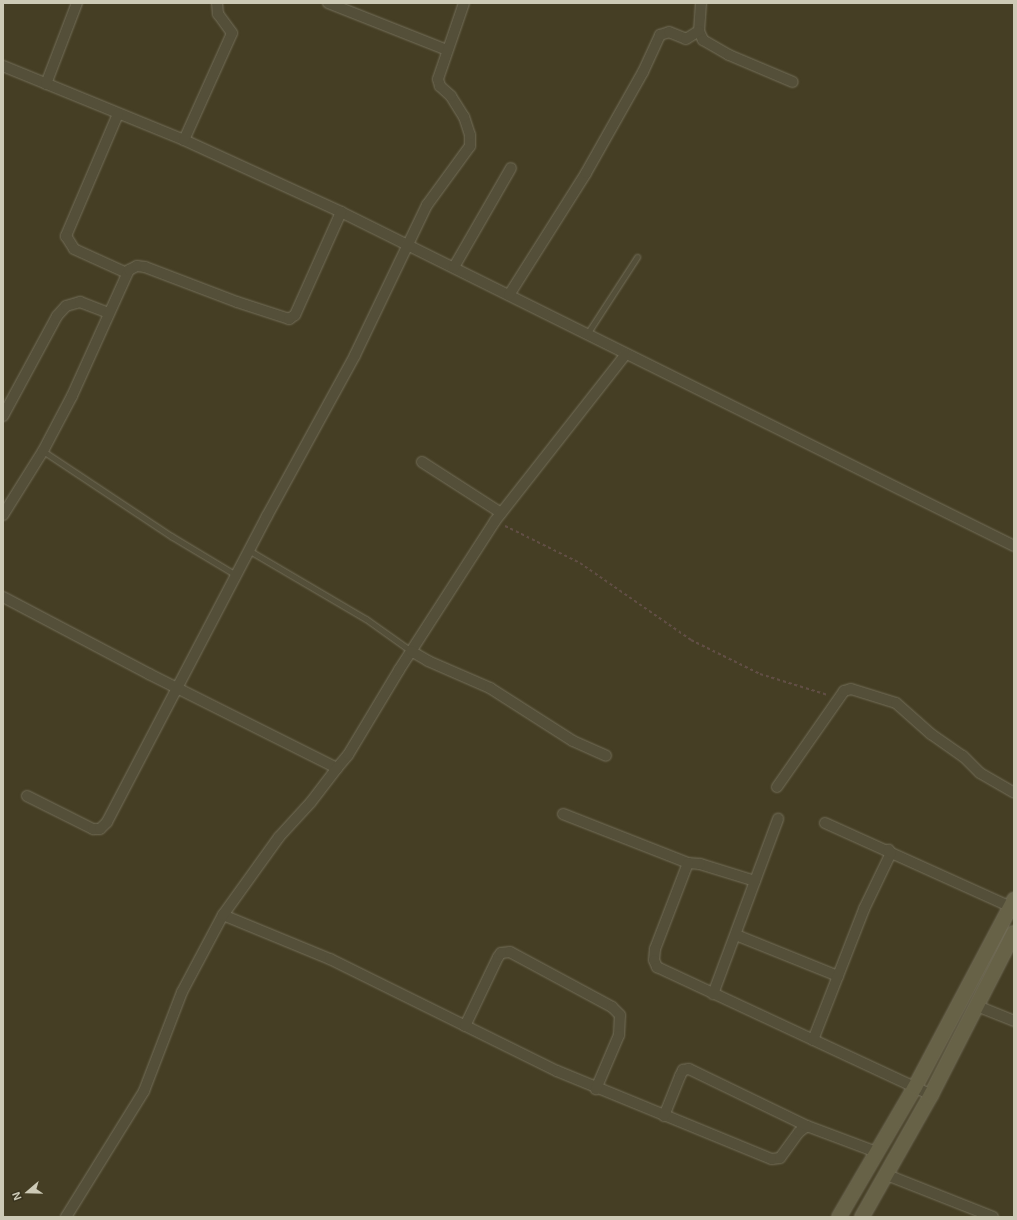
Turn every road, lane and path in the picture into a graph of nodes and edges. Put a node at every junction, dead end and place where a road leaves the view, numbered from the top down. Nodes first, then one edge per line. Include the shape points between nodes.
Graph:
1 (77, 3) edge
2 (217, 3) edge
3 (328, 3) edge
4 (464, 3) edge
5 (701, 3) edge
6 (699, 31) junction
7 (447, 50) junction
8 (3, 66) edge
9 (793, 82) dead end
10 (46, 84) junction
11 (118, 114) junction
12 (184, 140) junction
13 (511, 168) dead end
14 (341, 212) junction
15 (409, 244) junction
16 (637, 257) dead end
17 (454, 267) junction
18 (127, 273) junction
19 (509, 295) junction
20 (109, 313) junction
21 (587, 334) junction
22 (626, 354) junction
23 (3, 416) edge
24 (43, 451) junction
25 (422, 462) dead end
26 (3, 515) edge
27 (498, 517) junction
28 (1014, 546) edge
29 (250, 551) junction
30 (237, 575) junction
31 (3, 597) edge
32 (411, 651) junction
33 (178, 688) junction
34 (839, 698) junction
35 (606, 756) dead end
36 (337, 768) junction
37 (777, 787) dead end
38 (1014, 793) edge
39 (27, 796) dead end
40 (563, 814) dead end
41 (778, 819) dead end
42 (825, 823) dead end
43 (889, 850) junction
44 (688, 864) junction
45 (755, 881) junction
46 (1012, 903) edge
47 (223, 915) junction
48 (1014, 933) edge
49 (736, 935) junction
50 (838, 976) junction
51 (713, 994) junction
52 (977, 1006) junction
53 (1014, 1021) edge
54 (466, 1026) junction
55 (813, 1040) junction
56 (915, 1087) junction
57 (596, 1089) junction
58 (931, 1095) junction
59 (664, 1116) junction
60 (807, 1126) junction
61 (876, 1152) junction
62 (887, 1176) junction
63 (66, 1217) edge
64 (839, 1217) edge
65 (862, 1217) edge
66 (993, 1217) edge

1 - 10 street
2 - 12 street via 218,14 232,33
3 - 7 street
4 - 7 street
5 - 6 street
6 - 9 street via 703,40 709,44
6 - 19 street via 686,39 669,32 660,35 643,72 586,173
7 - 15 street via 438,79 440,86 464,117 470,135 470,146 427,205
8 - 10 street
10 - 11 street
11 - 12 street
11 - 18 street via 66,236 74,249
12 - 14 street
13 - 17 street
14 - 15 street
14 - 18 street via 295,314 289,319 141,266
15 - 17 street
15 - 29 street via 355,355
16 - 21 lane
17 - 19 street
18 - 20 street
19 - 21 street
20 - 23 street via 76,302 61,311
20 - 24 street via 72,396
21 - 22 street
22 - 27 street
22 - 28 street
24 - 26 street
24 - 30 lane via 171,536
25 - 27 street
27 - 32 street
27 - 34 path via 580,563 691,640 760,674
29 - 30 street
29 - 32 lane via 366,619
30 - 33 street
31 - 33 street
32 - 35 street via 490,688 573,741
32 - 36 street via 348,755
33 - 36 street
33 - 39 street via 107,822 100,829 84,825
34 - 37 street
34 - 38 street via 844,691 851,689 896,703 931,734 963,756 980,773
36 - 47 street via 279,837
40 - 44 street
41 - 45 street
42 - 43 street
43 - 46 street
43 - 50 street via 890,853 864,909
44 - 45 street via 700,864
44 - 51 street via 655,949 654,960 660,968
45 - 49 street
46 - 56 street
47 - 54 street via 330,959
47 - 63 street via 182,992 144,1091
48 - 52 street
49 - 50 street
49 - 51 street
50 - 55 street
51 - 55 street
52 - 53 street
52 - 58 street
54 - 57 street
54 - 57 street via 498,957 501,953 510,952 612,1007 620,1015 619,1035
55 - 56 street
56 - 58 street
56 - 61 street
57 - 59 street
58 - 62 street
59 - 60 street via 775,1160 784,1154 799,1132
59 - 60 street via 683,1070 689,1069
60 - 61 street
61 - 64 street
62 - 65 street
62 - 66 street

